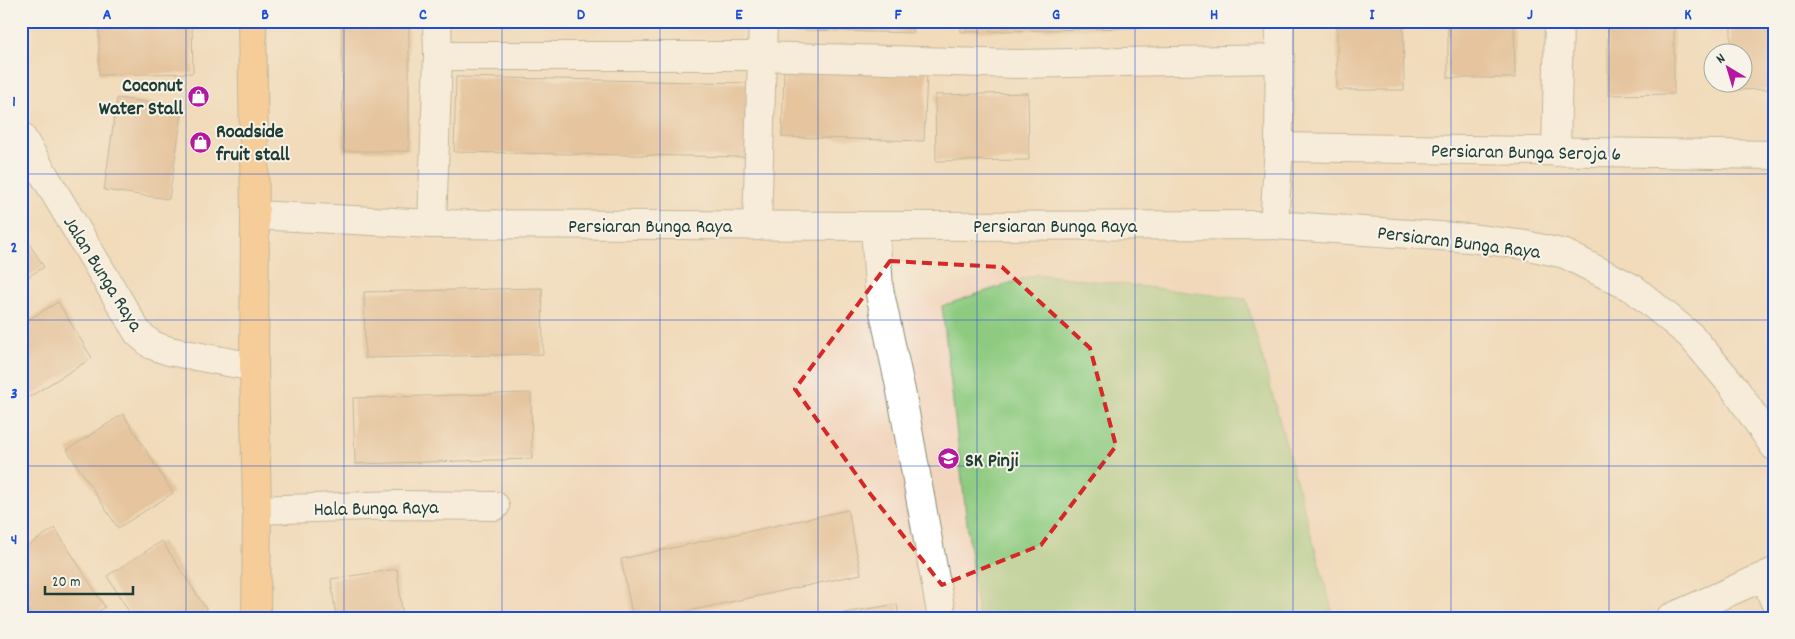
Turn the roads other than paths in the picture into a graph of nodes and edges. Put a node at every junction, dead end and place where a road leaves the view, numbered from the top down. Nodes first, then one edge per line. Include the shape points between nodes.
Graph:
1 (252, 21) edge
2 (437, 21) edge
3 (763, 21) edge
4 (1280, 21) edge
5 (1559, 21) edge
6 (438, 56) junction
7 (761, 56) junction
8 (1280, 59) junction
9 (21, 136) edge
10 (1278, 147) junction
11 (1556, 152) junction
12 (1774, 155) edge
13 (255, 215) junction
14 (432, 224) junction
15 (1274, 225) junction
16 (758, 226) junction
17 (874, 226) junction
18 (254, 367) junction
19 (1774, 446) edge
20 (495, 506) dead end
21 (257, 510) junction
22 (1771, 582) edge
23 (256, 618) edge
24 (942, 618) edge
25 (1670, 618) edge

1 - 13 main road
2 - 6 street
3 - 7 street
4 - 8 street
5 - 11 street
6 - 7 street
6 - 14 street
7 - 8 street via 1016,64
7 - 16 street
8 - 10 street
9 - 18 street, Jalan Bunga Raya via 138,333 169,351
10 - 11 street, Persiaran Bunga Seroja 6
10 - 15 street
11 - 12 street, Persiaran Bunga Seroja 6
13 - 14 street, Persiaran Bunga Raya
13 - 18 main road
14 - 16 street, Persiaran Bunga Raya
15 - 17 street, Persiaran Bunga Raya
15 - 19 street, Persiaran Bunga Raya via 1469,238 1565,254 1634,289 1691,336 1733,386
16 - 17 street, Persiaran Bunga Raya
17 - 24 street via 879,289
18 - 21 main road
20 - 21 street, Hala Bunga Raya via 397,505
21 - 23 main road
22 - 25 street

